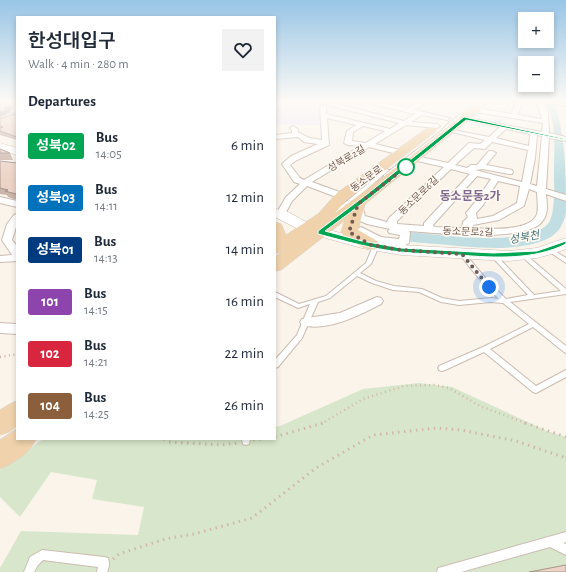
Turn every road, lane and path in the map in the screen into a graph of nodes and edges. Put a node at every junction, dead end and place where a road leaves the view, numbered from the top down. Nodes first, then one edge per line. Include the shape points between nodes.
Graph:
1 (324, 127) edge
2 (357, 127) edge
3 (374, 127) edge
4 (399, 127) edge
5 (435, 127) edge
6 (445, 127) edge
7 (447, 127) edge
8 (448, 127) edge
9 (466, 127) edge
10 (504, 127) edge
11 (508, 127) edge
12 (546, 127) edge
13 (293, 128) dead end
14 (392, 131) junction
15 (534, 132) junction
16 (299, 135) junction
17 (546, 135) junction
18 (276, 137) edge
19 (566, 139) edge
20 (490, 140) junction
21 (0, 142) edge
22 (326, 143) junction
23 (368, 145) junction
24 (0, 146) edge
25 (16, 147) edge
26 (532, 149) junction
27 (16, 152) edge
28 (401, 152) junction
29 (492, 153) dead end
30 (416, 158) junction
31 (448, 166) junction
32 (475, 170) junction
33 (509, 172) dead end
34 (496, 178) junction
35 (305, 184) junction
36 (525, 186) junction
37 (544, 192) junction
38 (342, 196) junction
39 (566, 198) edge
40 (0, 200) edge
41 (16, 204) edge
42 (358, 204) junction
43 (334, 215) dead end
44 (16, 218) edge
45 (277, 219) edge
46 (392, 226) junction
47 (468, 226) junction
48 (372, 228) joint
49 (313, 230) junction
50 (431, 230) junction
51 (562, 245) edge
52 (374, 246) junction
53 (276, 250) edge
54 (16, 252) edge
55 (276, 253) edge
56 (462, 254) junction
57 (493, 255) junction
58 (523, 255) junction
59 (16, 258) edge
60 (0, 259) edge
61 (566, 260) edge
62 (356, 274) junction
63 (566, 292) edge
64 (276, 295) edge
65 (533, 297) junction
66 (315, 301) junction
67 (376, 301) dead end
68 (503, 301) junction
69 (307, 322) junction
70 (534, 324) junction
71 (0, 328) edge
72 (16, 329) edge
73 (486, 349) junction
74 (566, 350) edge
75 (16, 354) edge
76 (0, 357) edge
77 (276, 365) edge
78 (442, 368) dead end
79 (566, 373) edge
80 (16, 413) edge
81 (0, 424) edge
82 (16, 434) edge
83 (276, 437) edge
84 (566, 437) edge
85 (22, 440) edge
86 (165, 440) edge
87 (246, 440) edge
88 (0, 445) edge
89 (0, 456) edge
90 (566, 458) edge
91 (566, 536) edge
92 (550, 541) junction
93 (566, 550) edge
94 (103, 569) edge
95 (29, 572) edge
96 (442, 572) edge

1 - 22 street
2 - 23 street via 350,131 348,143
3 - 14 street
4 - 14 street, 성북로2길
5 - 28 main road, 동소문로
6 - 43 lane via 408,152
7 - 30 main road, 동소문로
8 - 49 lane via 358,200
9 - 20 street
10 - 20 street
11 - 15 street
12 - 17 street, 동소문로2길
13 - 16 street
14 - 23 street, 성북로2길
15 - 17 street
15 - 26 street
16 - 18 street
16 - 22 street via 307,140
17 - 19 street
17 - 37 street, 동소문로2길
20 - 26 street
20 - 31 street, 동소문로6길 via 482,147 472,145
21 - 25 street
22 - 35 street via 286,164 297,180
23 - 28 street
23 - 35 street, 성북로2길
24 - 27 street
26 - 36 street
28 - 38 main road, 동소문로
29 - 32 street
30 - 31 street, 동소문로6길
30 - 42 main road, 동소문로
31 - 32 street, 동소문로6길
31 - 46 street, 동소문로6길 via 392,220
32 - 33 street, 동소문로6길
32 - 34 street, 동소문로6길
32 - 50 street via 428,225
34 - 36 street, 동소문로6길
34 - 47 street via 471,213 473,218
35 - 38 street
35 - 45 street, 성북로2길 via 293,193
36 - 37 street, 동소문로6길
36 - 47 street via 520,204 502,216
37 - 39 street, 동소문로6길
37 - 47 street, 동소문로2길 via 542,213 534,224 507,231
38 - 49 main road, 동소문로
40 - 41 street
42 - 46 street, 동소문로2길 via 358,212 364,221
42 - 49 main road, 동소문로
42 - 52 main road via 349,232
44 - 54 street via 8,240
45 - 49 street
45 - 53 main road via 279,238
46 - 50 street, 동소문로2길
47 - 50 street, 동소문로2길
48 - 48 street via 405,233 404,243 378,240 359,227
49 - 52 street
49 - 55 main road
51 - 58 street
51 - 61 lane
52 - 56 street
52 - 62 lane via 368,264
56 - 57 street
56 - 68 lane via 475,272
57 - 58 street
57 - 65 lane
58 - 63 lane
59 - 60 street
62 - 66 lane via 328,297
62 - 68 lane via 393,288 420,290 441,300 459,303
63 - 65 lane
64 - 66 lane via 298,306
65 - 68 lane
66 - 69 lane
67 - 69 street via 341,319
68 - 70 lane
69 - 77 lane via 300,336
70 - 73 lane
70 - 74 lane
71 - 72 street
73 - 78 lane
73 - 79 lane via 536,390
75 - 76 path
80 - 81 main road
82 - 88 lane
83 - 84 path via 322,424 363,399 404,386 434,385 449,388 502,415
85 - 89 main road
86 - 87 path via 221,445
90 - 94 path via 516,441 461,430 437,428 373,435 316,468 252,518 119,554
91 - 92 lane
92 - 93 lane
92 - 96 lane
94 - 95 lane via 104,562 42,555 34,561

